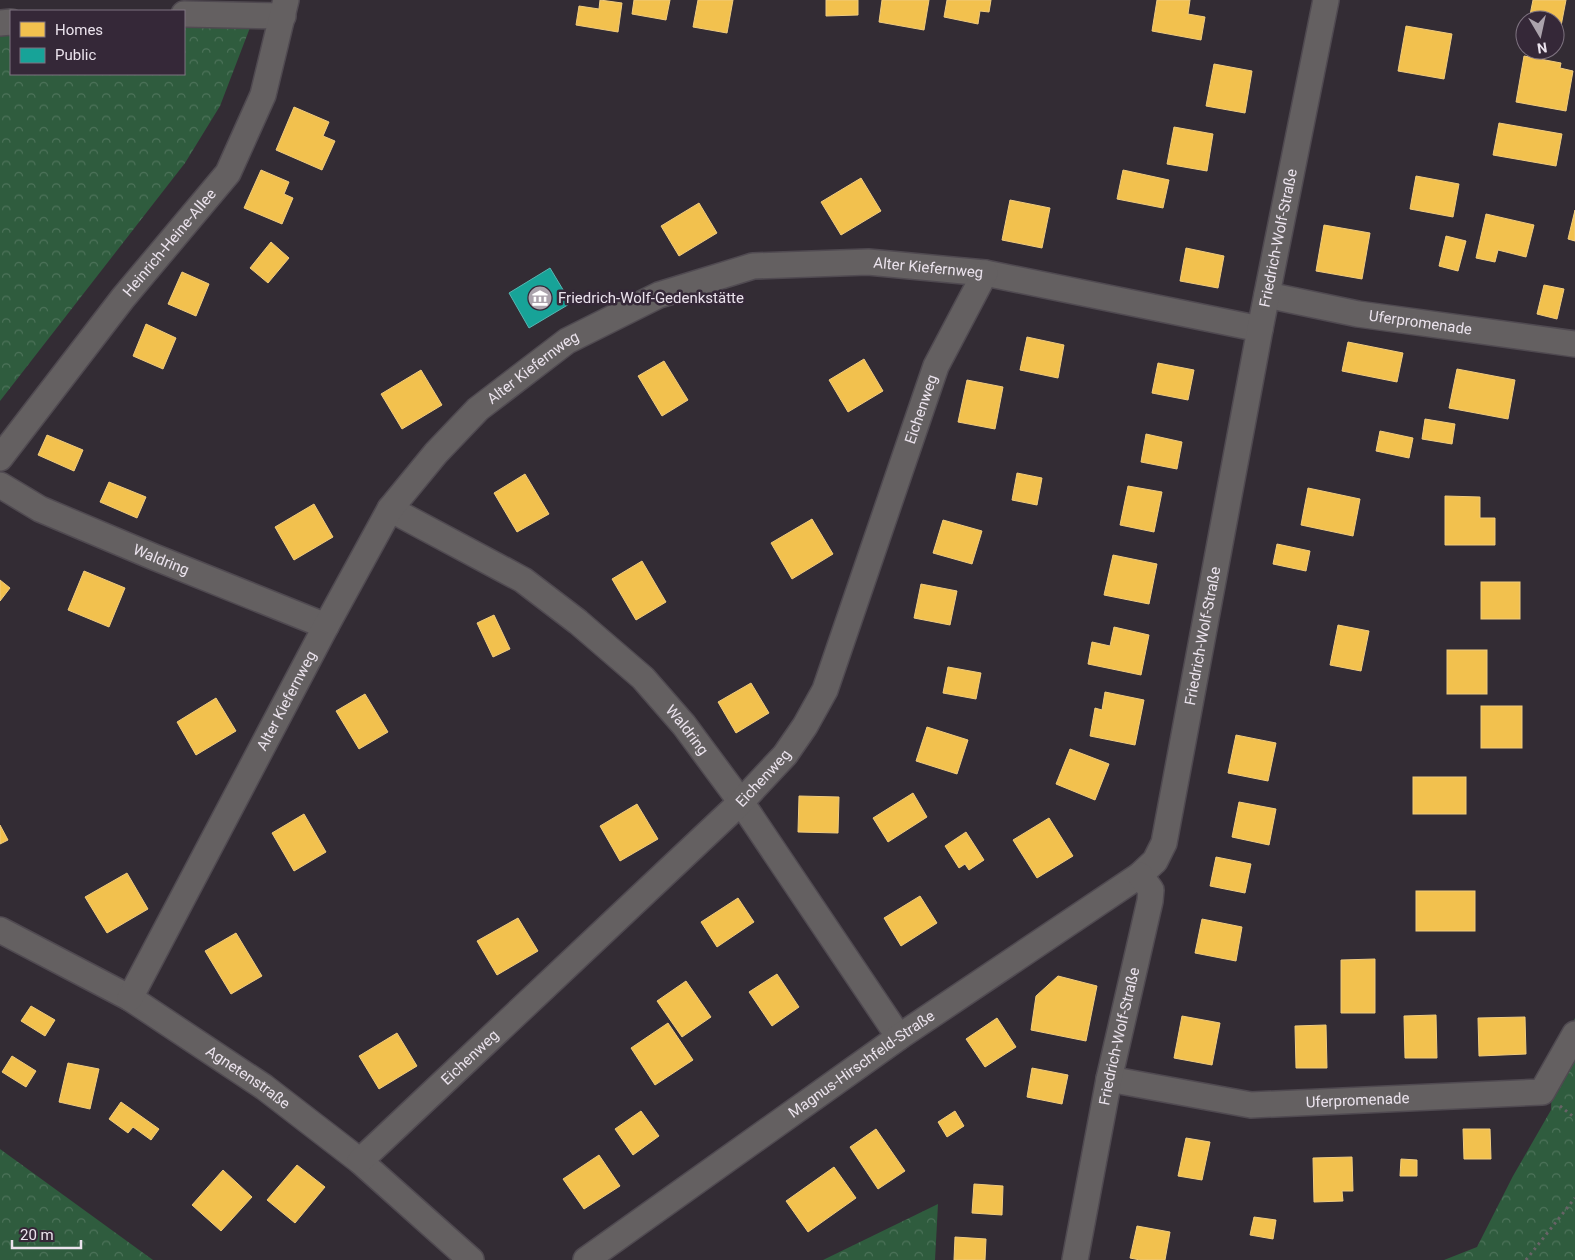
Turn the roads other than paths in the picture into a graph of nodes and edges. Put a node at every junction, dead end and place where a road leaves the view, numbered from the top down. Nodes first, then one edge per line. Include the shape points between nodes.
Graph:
1 (1326, 0) edge
2 (284, 8) edge
3 (185, 14) edge
4 (985, 273) junction
5 (1267, 295) junction
6 (1260, 329) junction
7 (1575, 344) edge
8 (0, 458) edge
9 (0, 485) edge
10 (390, 509) junction
11 (326, 626) junction
12 (741, 802) junction
13 (1140, 875) junction
14 (0, 930) edge
15 (130, 998) junction
16 (1575, 1034) edge
17 (899, 1037) junction
18 (1109, 1079) junction
19 (360, 1161) junction
20 (471, 1260) edge
21 (586, 1260) edge
22 (1075, 1260) edge

1 - 5 street, Friedrich-Wolf-Straße
2 - 3 street
2 - 8 street, Heinrich-Heine-Allee via 263,95 228,173 123,298
4 - 6 street, Alter Kiefernweg
4 - 10 street, Alter Kiefernweg via 868,262 753,266 659,295 567,341 478,409
4 - 12 street, Eichenweg via 936,366 825,690 785,755
5 - 6 street, Friedrich-Wolf-Straße
5 - 7 street, Uferpromenade via 1358,314
6 - 13 street, Friedrich-Wolf-Straße via 1164,843 1155,861
9 - 11 street, Waldring via 40,509
10 - 11 street, Alter Kiefernweg
10 - 12 street, Waldring via 523,580 578,622 643,678 684,725
11 - 15 street, Alter Kiefernweg
12 - 17 street, Waldring
12 - 19 street, Eichenweg
13 - 17 street, Magnus-Hirschfeld-Straße
13 - 18 street, Friedrich-Wolf-Straße via 1151,890
14 - 15 street, Agnetenstraße
15 - 19 street, Agnetenstraße via 264,1087
16 - 18 street, Uferpromenade via 1542,1092 1252,1105
17 - 21 street, Magnus-Hirschfeld-Straße
18 - 22 street, Friedrich-Wolf-Straße
19 - 20 street, Agnetenstraße

